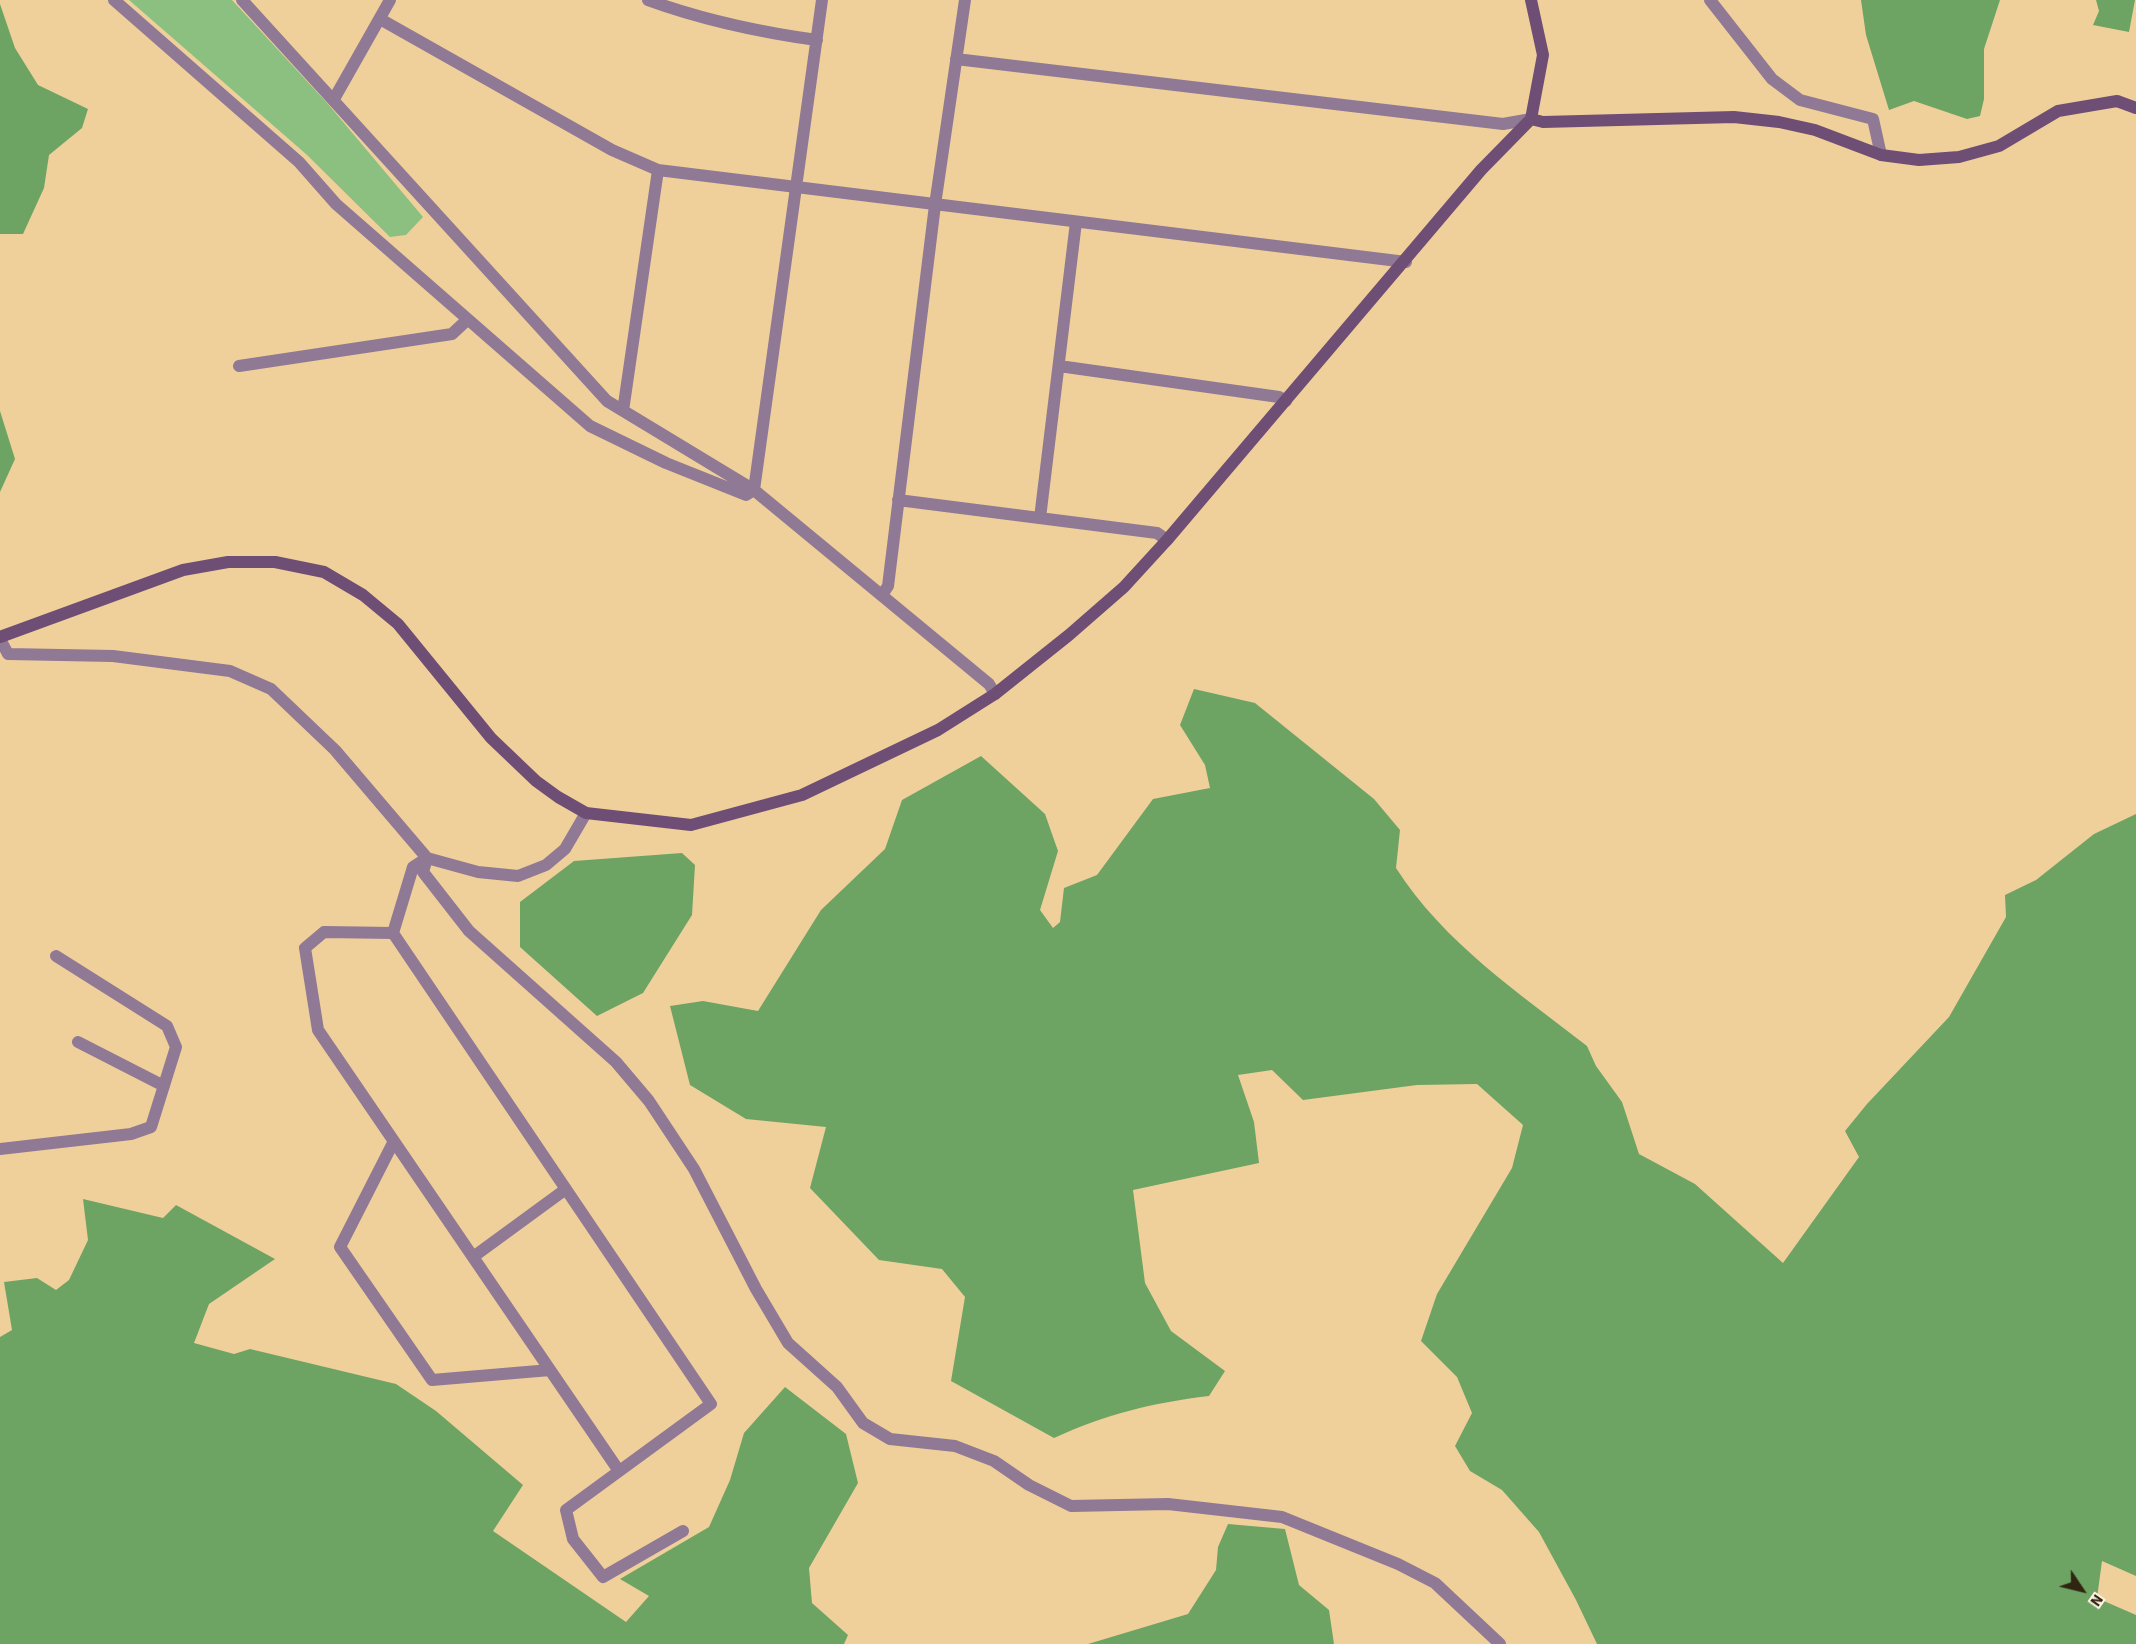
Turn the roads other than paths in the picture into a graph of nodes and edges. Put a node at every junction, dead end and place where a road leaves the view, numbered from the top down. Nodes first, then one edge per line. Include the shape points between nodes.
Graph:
1 (114, 0) edge
2 (242, 0) edge
3 (390, 0) edge
4 (648, 0) edge
5 (822, 0) edge
6 (965, 0) edge
7 (1531, 0) edge
8 (1710, 0) edge
9 (380, 19) junction
10 (817, 40) junction
11 (956, 59) junction
12 (334, 99) junction
13 (2136, 108) edge
14 (1531, 118) junction
15 (1881, 155) junction
16 (658, 170) junction
17 (797, 189) junction
18 (934, 205) junction
19 (1076, 222) junction
20 (1406, 262) junction
21 (467, 320) junction
22 (239, 366) dead end
23 (1059, 366) junction
24 (1286, 401) junction
25 (623, 411) junction
26 (754, 490) junction
27 (898, 500) junction
28 (1040, 518) junction
29 (1167, 540) junction
30 (882, 595) junction
31 (0, 638) edge
32 (995, 694) junction
33 (586, 813) junction
34 (427, 858) junction
35 (393, 933) junction
36 (56, 956) dead end
37 (78, 1042) dead end
38 (164, 1086) junction
39 (394, 1141) junction
40 (0, 1149) edge
41 (566, 1189) junction
42 (473, 1257) junction
43 (550, 1370) junction
44 (619, 1472) junction
45 (683, 1531) dead end
46 (1500, 1644) edge

1 - 21 street via 299,162 336,204
2 - 12 street
3 - 9 street
4 - 10 street via 762,32
5 - 10 street
6 - 11 street
7 - 14 street via 1542,55
8 - 15 street via 1772,79 1800,100 1873,118
9 - 12 street
9 - 16 street via 612,150
10 - 17 street
11 - 14 street via 1503,123
11 - 18 street
12 - 25 street via 607,401
13 - 15 street via 2117,101 2058,111 1999,146 1959,157 1919,160
14 - 15 street via 1543,122 1734,117 1815,130
14 - 20 street via 1481,170
16 - 17 street
16 - 25 street
17 - 18 street
17 - 26 street
18 - 19 street
18 - 27 street
19 - 20 street
19 - 23 street
20 - 24 street
21 - 22 street via 452,334
21 - 26 street via 590,426 666,463 746,495
23 - 24 street via 1280,397
23 - 28 street
24 - 29 street
25 - 26 street
26 - 30 street
27 - 28 street
27 - 30 street via 888,586
28 - 29 street via 1157,532
29 - 32 street via 1124,587
30 - 32 street via 989,684
31 - 33 street via 183,570 228,562 275,562 324,572 363,595 398,624 491,738 536,781
31 - 34 street via 8,654 113,656 230,671 272,689 335,750
32 - 33 street via 938,730 802,795 692,825
33 - 34 street via 565,849 546,865 518,876 478,872
34 - 35 street via 413,867
34 - 46 street via 423,872 469,931 616,1062 649,1101 694,1169 788,1344 837,1387 864,1423 890,1439 956,1446 994,1461 1029,1485 1071,1506 1168,1504 1282,1517 1435,1583
35 - 39 street via 324,932 305,948 318,1030
35 - 41 street
36 - 38 street via 167,1026 176,1047
37 - 38 street
38 - 40 street via 151,1127 131,1134
39 - 42 street
39 - 43 street via 340,1247 432,1380
41 - 42 street
41 - 44 street via 711,1404
42 - 43 street
43 - 44 street
44 - 45 street via 566,1510 573,1539 603,1577

